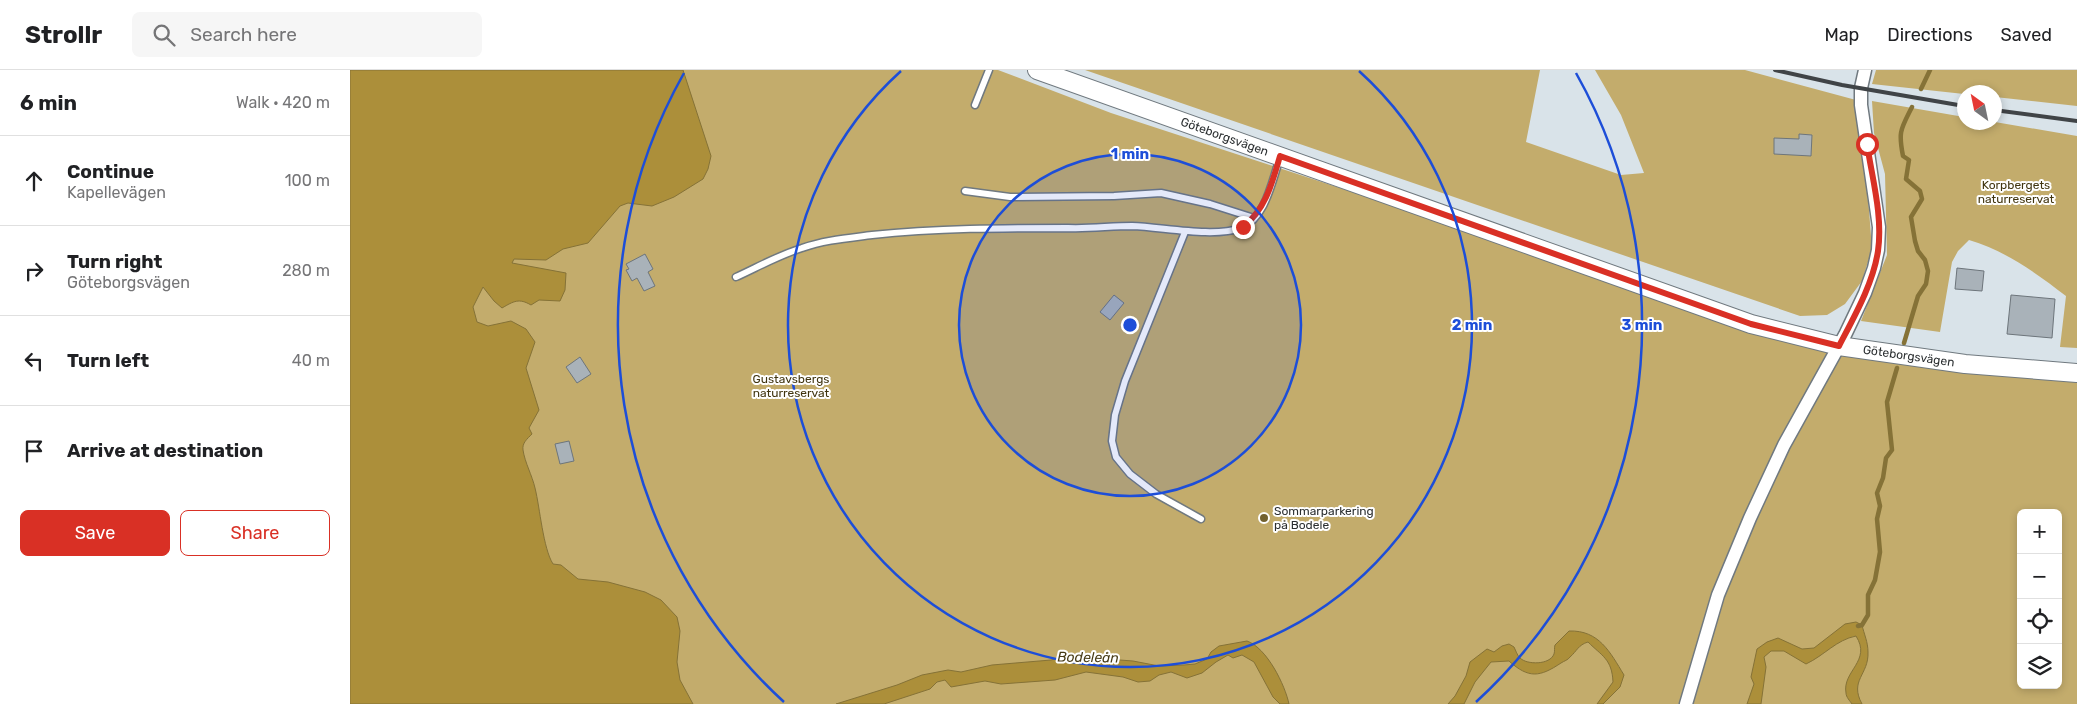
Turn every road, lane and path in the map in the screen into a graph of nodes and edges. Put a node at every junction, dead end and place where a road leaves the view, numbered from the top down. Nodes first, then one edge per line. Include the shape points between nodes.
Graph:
1 (989, 70) edge
2 (1037, 70) edge
3 (1865, 70) edge
4 (975, 105) dead end
5 (1280, 156) junction
6 (965, 190) dead end
7 (1254, 218) junction
8 (1185, 232) junction
9 (736, 277) dead end
10 (1839, 346) junction
11 (2077, 374) edge
12 (1201, 519) dead end
13 (1686, 704) edge

1 - 4 lane
2 - 5 street, Göteborgsvägen
3 - 10 street via 1860,104 1879,227 1878,250 1865,293
5 - 7 lane via 1264,204
5 - 10 street, Göteborgsvägen via 1733,318
6 - 7 lane via 1010,197 1161,193
7 - 8 lane via 1243,227 1228,231
8 - 9 lane via 1132,226 907,231 803,247
8 - 12 lane via 1125,381 1115,415 1112,441 1116,457 1130,474 1156,494
10 - 11 street, Göteborgsvägen via 1966,364
10 - 13 street via 1784,445 1750,518 1718,595

